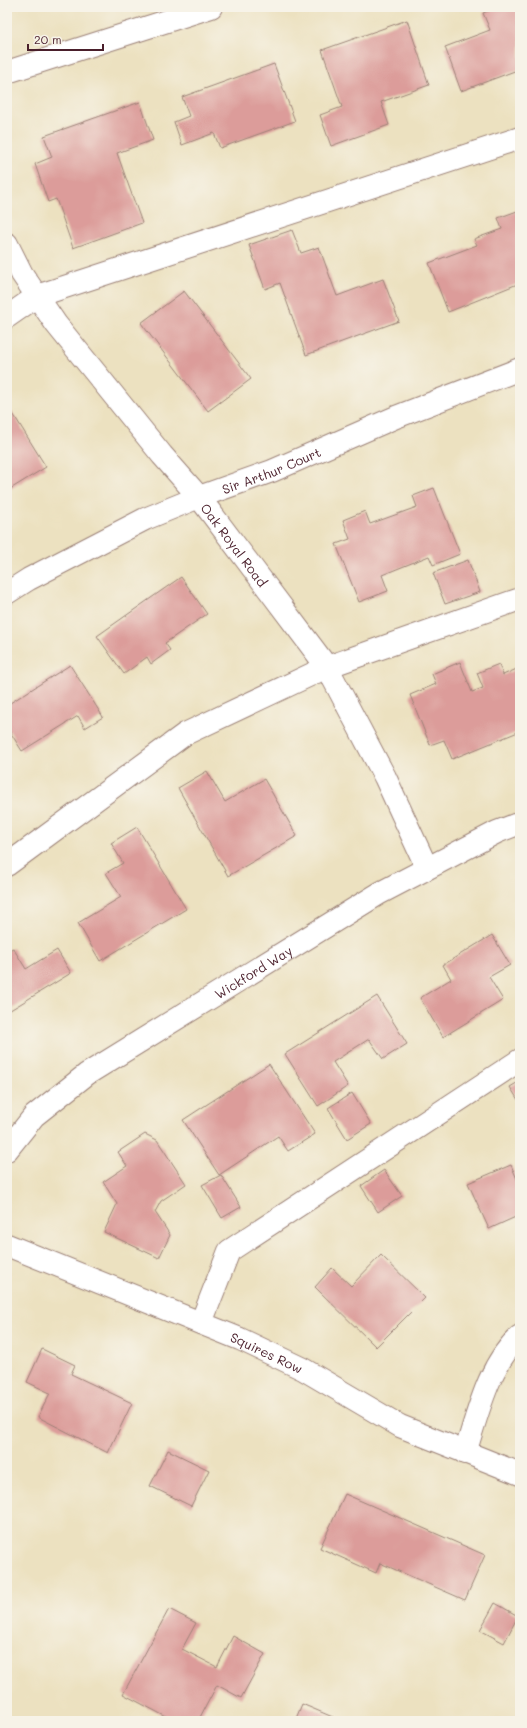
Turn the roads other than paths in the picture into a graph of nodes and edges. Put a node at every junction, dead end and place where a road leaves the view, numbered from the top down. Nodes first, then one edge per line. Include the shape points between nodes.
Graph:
1 (211, 7) edge
2 (7, 72) edge
3 (520, 138) edge
4 (7, 244) edge
5 (37, 296) junction
6 (7, 317) edge
7 (520, 369) edge
8 (199, 497) junction
9 (7, 593) edge
10 (520, 599) edge
11 (326, 667) junction
12 (520, 823) edge
13 (7, 865) edge
14 (427, 868) junction
15 (520, 1060) edge
16 (7, 1150) edge
17 (7, 1245) edge
18 (201, 1323) junction
19 (520, 1336) edge
20 (465, 1452) junction
21 (520, 1474) edge

1 - 2 street
3 - 5 street
4 - 5 street, Oak Royal Road
5 - 6 street
5 - 8 street, Oak Royal Road via 61,330
7 - 8 street, Sir Arthur Court via 396,417 272,471
8 - 9 street, Sir Arthur Court via 145,519
8 - 11 street, Oak Royal Road via 286,610
10 - 11 street
11 - 13 street via 185,734
11 - 14 street, Oak Royal Road via 385,777
12 - 14 street, Wickford Way
14 - 16 street, Wickford Way via 380,892 87,1074 34,1116
15 - 18 street via 229,1252
17 - 18 street, Squires Row
18 - 20 street, Squires Row via 303,1369 400,1426
19 - 20 street via 510,1344 486,1388
20 - 21 street, Squires Row

